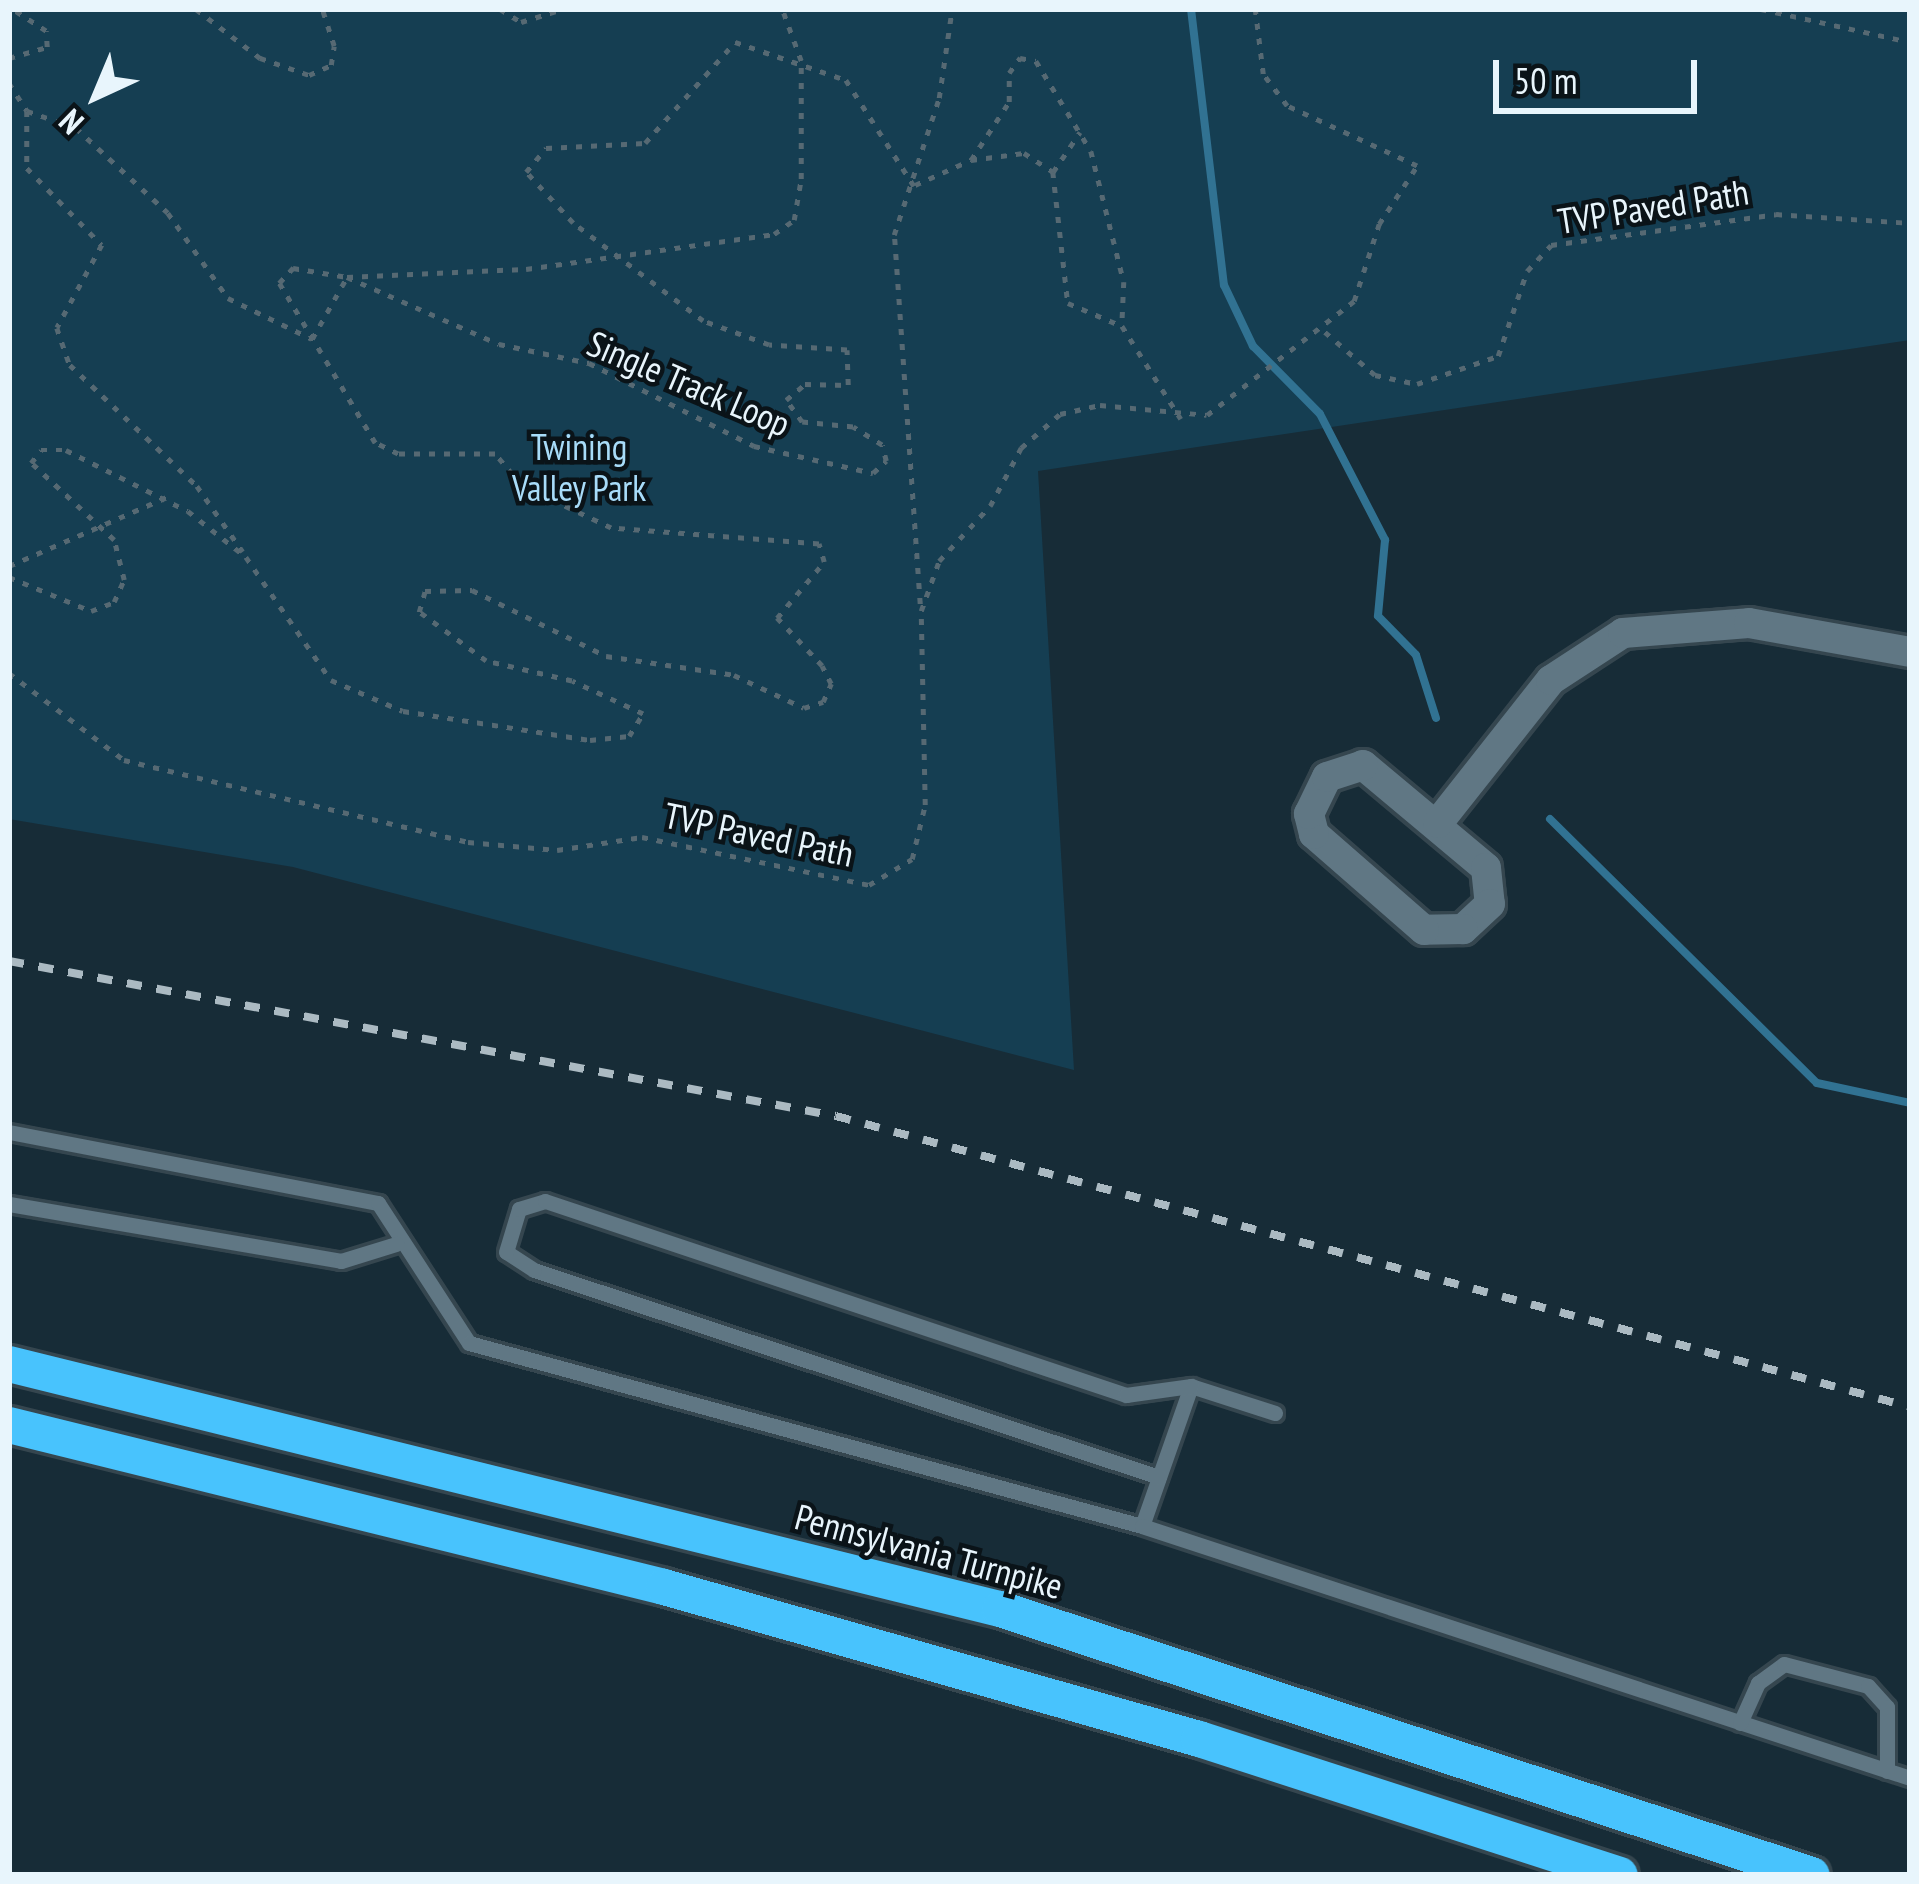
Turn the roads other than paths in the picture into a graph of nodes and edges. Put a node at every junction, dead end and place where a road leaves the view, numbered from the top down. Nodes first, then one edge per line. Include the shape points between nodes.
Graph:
1 (1910, 652) edge
2 (1438, 823) junction
3 (9, 1132) edge
4 (9, 1204) edge
5 (396, 1244) junction
6 (9, 1364) edge
7 (1191, 1386) junction
8 (1275, 1413) dead end
9 (9, 1425) edge
10 (1159, 1477) junction
11 (1142, 1526) junction
12 (1740, 1723) junction
13 (1887, 1771) junction
14 (1910, 1778) edge
15 (1620, 1875) edge
16 (1812, 1875) edge

1 - 2 street via 1749,623 1623,633 1551,680
2 - 2 street via 1363,765 1328,777 1309,814 1326,848 1424,930 1445,935 1479,918 1492,889 1486,868
3 - 5 lane via 378,1203
4 - 5 lane via 341,1261
5 - 11 lane via 469,1342
6 - 16 highway, Pennsylvania Turnpike via 1000,1609
7 - 8 lane
7 - 10 lane
7 - 10 lane via 1126,1395 544,1202 519,1209 506,1252 534,1270
9 - 15 highway via 664,1587 1199,1739
10 - 11 lane
11 - 12 lane
12 - 13 lane
12 - 13 lane via 1758,1683 1784,1664 1868,1686 1887,1707
13 - 14 lane

